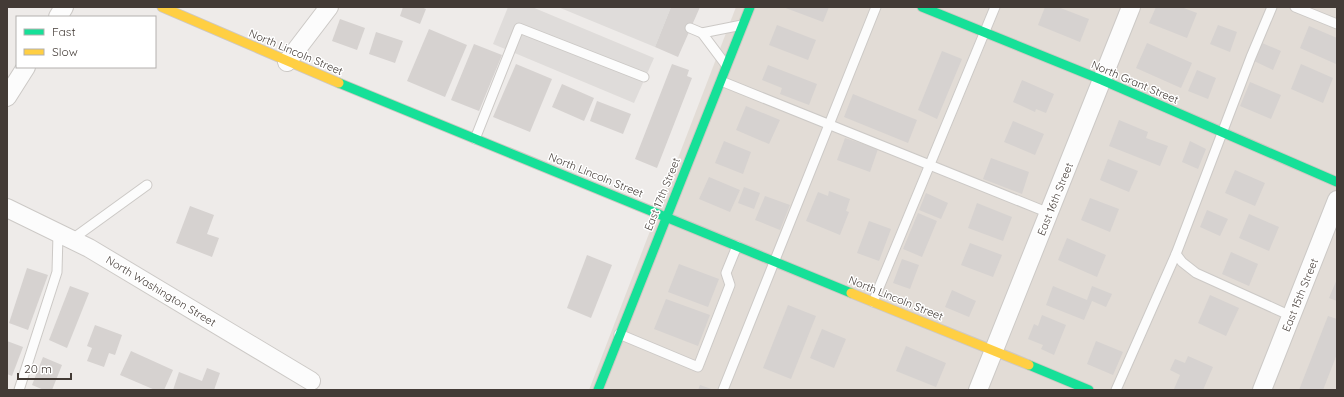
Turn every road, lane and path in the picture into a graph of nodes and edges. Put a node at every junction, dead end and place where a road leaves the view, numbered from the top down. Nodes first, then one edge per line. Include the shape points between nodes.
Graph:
1 (64, 7) edge
2 (162, 7) edge
3 (329, 7) edge
4 (750, 7) edge
5 (876, 7) edge
6 (922, 7) edge
7 (995, 7) edge
8 (1131, 7) edge
9 (1272, 7) edge
10 (1295, 7) edge
11 (59, 16) edge
12 (1337, 24) edge
13 (743, 25) junction
14 (690, 28) dead end
15 (984, 32) junction
16 (702, 33) junction
17 (287, 62) junction
18 (726, 66) junction
19 (25, 68) edge
20 (644, 77) dead end
21 (1102, 80) junction
22 (721, 81) junction
23 (7, 97) edge
24 (829, 125) junction
25 (1223, 133) junction
26 (475, 139) junction
27 (929, 165) junction
28 (1337, 182) edge
29 (147, 185) dead end
30 (1337, 200) edge
31 (7, 208) edge
32 (1049, 213) junction
33 (665, 217) junction
34 (65, 237) junction
35 (737, 246) junction
36 (1176, 254) junction
37 (775, 262) junction
38 (873, 302) junction
39 (1291, 316) junction
40 (619, 334) junction
41 (994, 352) junction
42 (311, 381) dead end
43 (19, 390) edge
44 (598, 390) edge
45 (723, 390) edge
46 (978, 390) edge
47 (1088, 390) edge
48 (1116, 390) edge
49 (1262, 390) edge

1 - 11 street
2 - 17 street, North Lincoln Street
3 - 17 street
4 - 13 street, East 17th Street
5 - 24 lane
6 - 15 street, North Grant Street
7 - 15 lane
8 - 21 street, East 16th Street
9 - 25 lane
10 - 12 lane
13 - 16 lane
13 - 18 street, East 17th Street
14 - 16 lane
15 - 21 street, North Grant Street
15 - 27 lane
16 - 18 lane
17 - 26 street, North Lincoln Street
18 - 22 street, East 17th Street
19 - 23 street
20 - 26 lane via 519,28
21 - 25 street, North Grant Street
21 - 32 street, East 16th Street
22 - 24 lane
22 - 33 street, East 17th Street
24 - 27 lane
24 - 37 lane
25 - 28 street, North Grant Street
25 - 36 lane
26 - 33 street, North Lincoln Street
27 - 32 lane
27 - 38 lane
29 - 34 lane
30 - 39 street, East 15th Street
31 - 34 street, North Washington Street
32 - 41 street, East 16th Street
33 - 35 street, North Lincoln Street
33 - 40 street, East 17th Street
34 - 42 street, North Washington Street via 89,248
34 - 43 lane via 57,272
35 - 37 street, North Lincoln Street
35 - 40 lane via 726,273 730,285 698,367
36 - 39 lane via 1196,273
36 - 48 lane
37 - 38 street, North Lincoln Street
37 - 45 lane
38 - 41 street, North Lincoln Street
39 - 49 street, East 15th Street
40 - 44 street, East 17th Street
41 - 46 street, East 16th Street
41 - 47 street, North Lincoln Street

